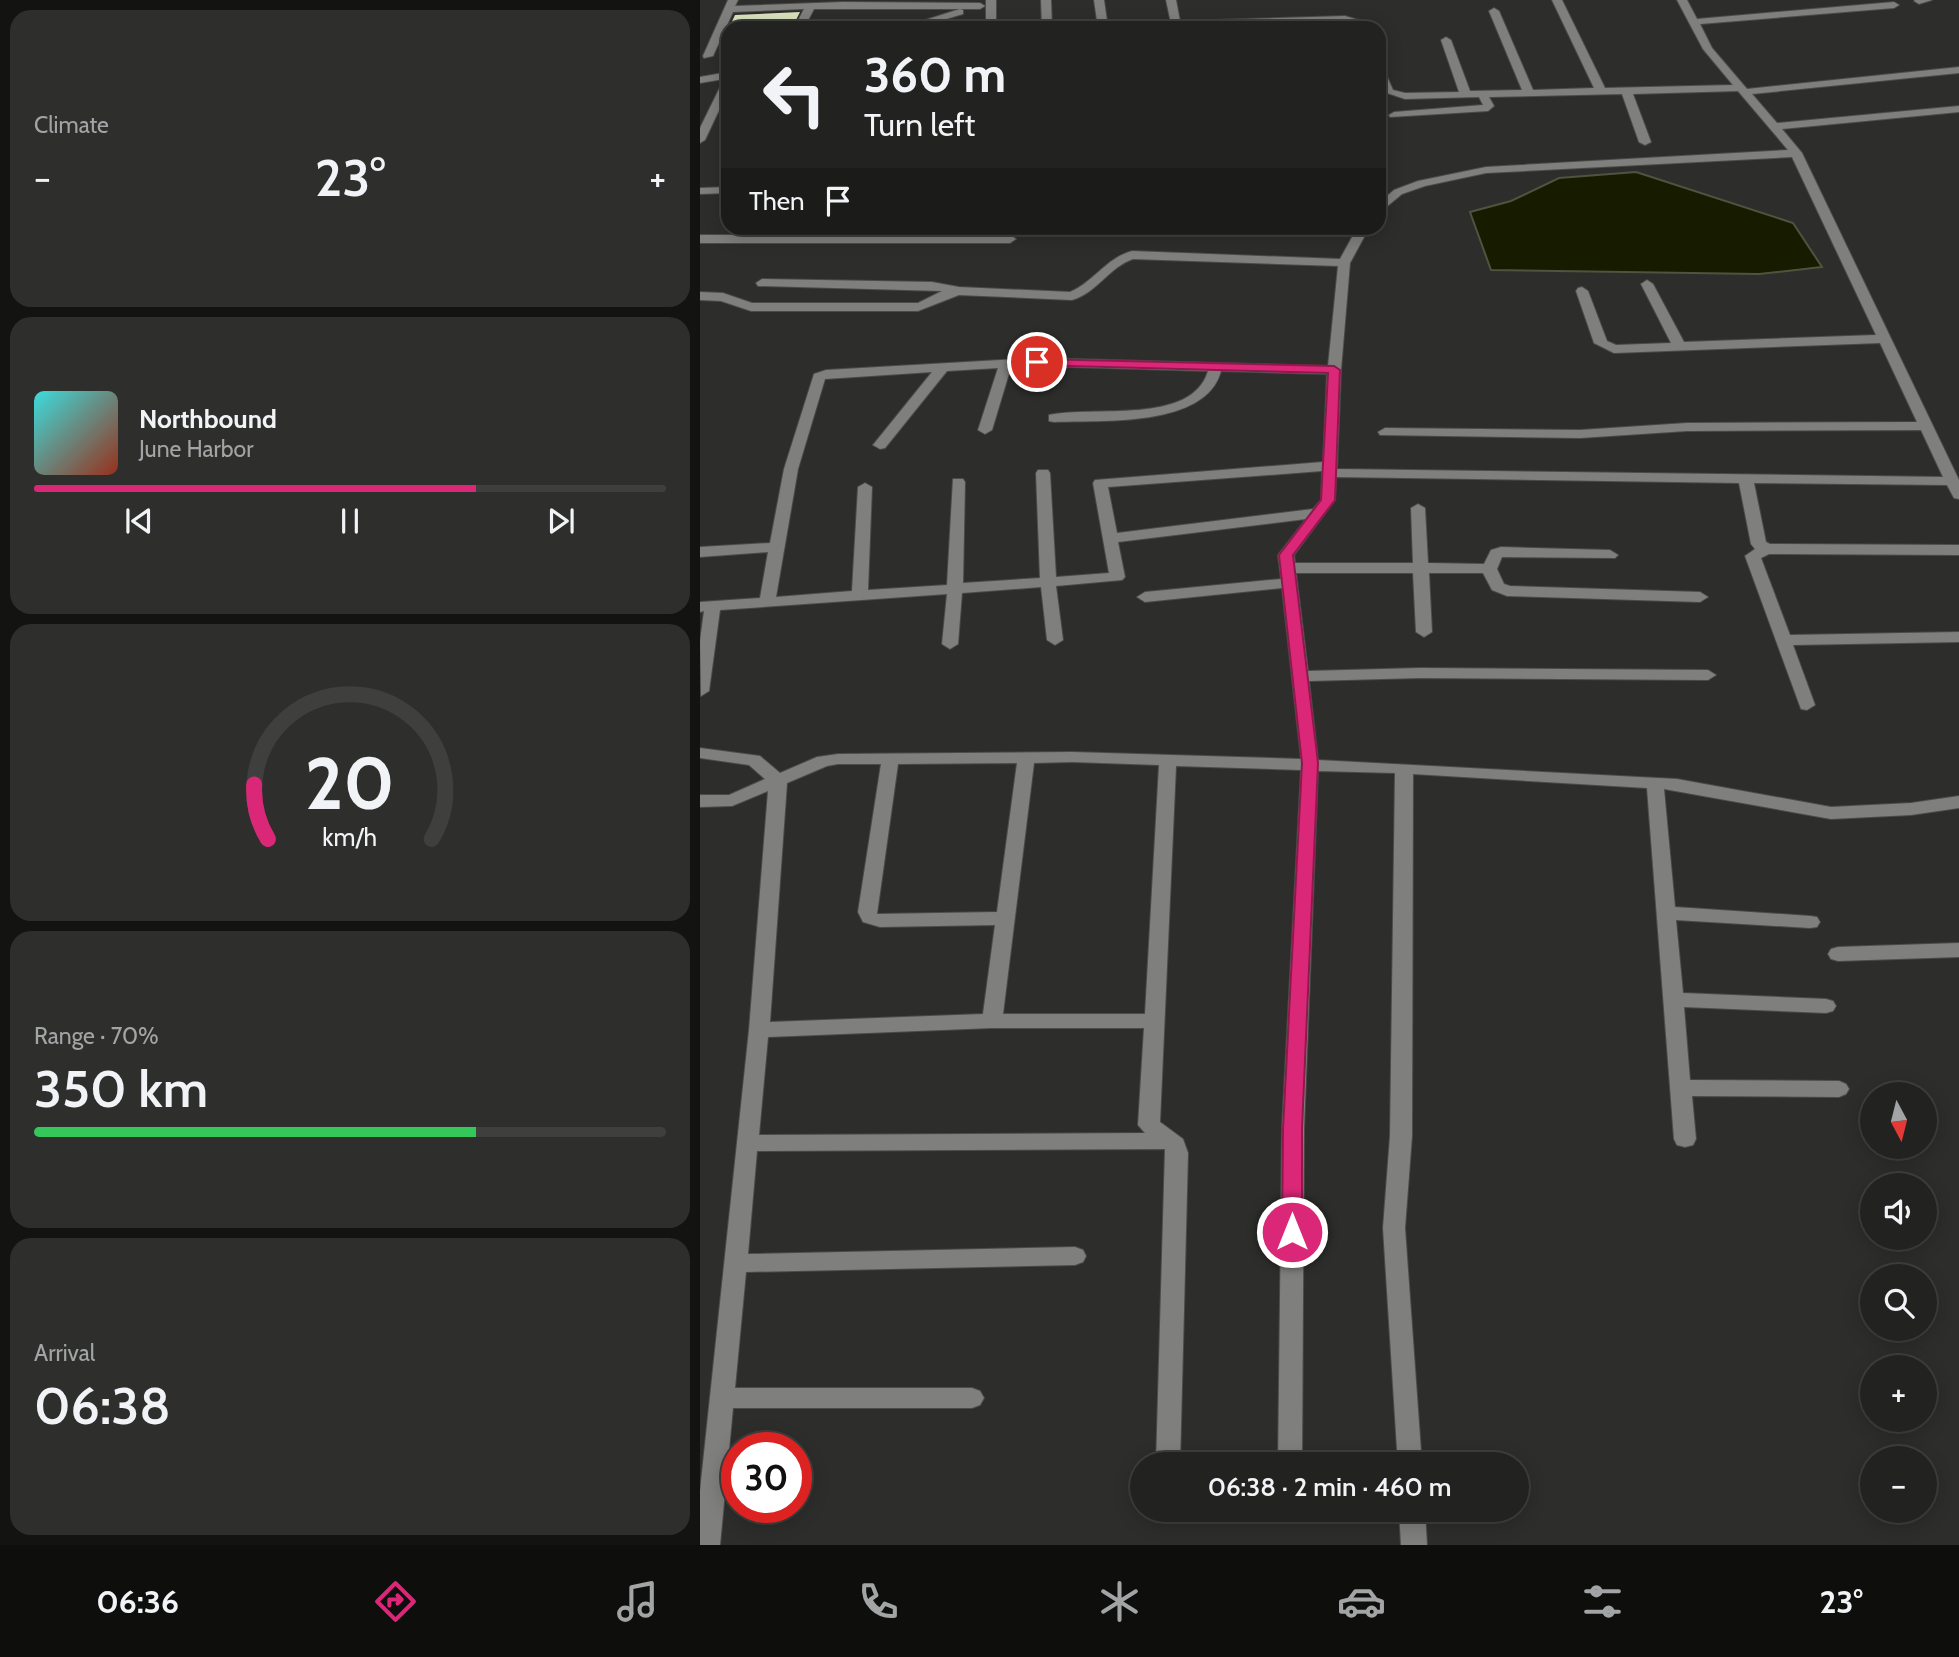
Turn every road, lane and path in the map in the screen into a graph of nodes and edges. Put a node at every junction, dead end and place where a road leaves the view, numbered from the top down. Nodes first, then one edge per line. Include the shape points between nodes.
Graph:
1 (1046, 0) edge
2 (1099, 0) edge
3 (1171, 0) edge
4 (1557, 0) edge
5 (1682, 0) edge
6 (1927, 0) edge
7 (1919, 1) edge
8 (987, 3) edge
9 (731, 4) edge
10 (1894, 5) dead end
11 (811, 6) junction
12 (1494, 12) dead end
13 (723, 21) edge
14 (803, 21) edge
15 (928, 21) edge
16 (990, 21) edge
17 (1047, 21) edge
18 (1102, 21) edge
19 (1176, 21) edge
20 (1297, 21) edge
21 (1352, 21) edge
22 (1693, 22) junction
23 (721, 27) edge
24 (1446, 40) dead end
25 (708, 56) dead end
26 (1959, 69) edge
27 (721, 76) edge
28 (700, 80) edge
29 (1386, 87) edge
30 (1626, 90) junction
31 (1742, 90) junction
32 (1601, 91) junction
33 (1530, 93) junction
34 (1482, 94) junction
35 (721, 95) edge
36 (1466, 95) junction
37 (1959, 109) edge
38 (1394, 115) dead end
39 (1774, 127) junction
40 (700, 140) edge
41 (1645, 142) dead end
42 (1796, 153) junction
43 (721, 190) edge
44 (700, 191) edge
45 (1386, 198) edge
46 (1359, 235) edge
47 (700, 239) edge
48 (1010, 239) dead end
49 (1344, 262) junction
50 (762, 284) dead end
51 (1647, 284) dead end
52 (959, 290) junction
53 (1582, 291) dead end
54 (700, 296) edge
55 (1885, 339) junction
56 (1680, 347) junction
57 (1006, 363) junction
58 (944, 366) junction
59 (1216, 366) junction
60 (1334, 370) junction
61 (1054, 418) dead end
62 (1926, 426) junction
63 (985, 430) dead end
64 (1385, 432) dead end
65 (880, 446) dead end
66 (1331, 469) junction
67 (1043, 473) dead end
68 (1746, 480) junction
69 (958, 482) dead end
70 (865, 487) dead end
71 (1956, 488) edge
72 (1419, 508) dead end
73 (1318, 513) junction
74 (1110, 538) junction
75 (777, 547) junction
76 (1766, 549) junction
77 (1959, 550) edge
78 (700, 552) edge
79 (1611, 555) dead end
80 (1420, 567) junction
81 (1489, 569) junction
82 (1289, 575) junction
83 (1048, 582) junction
84 (955, 589) junction
85 (860, 595) junction
86 (1145, 597) dead end
87 (1700, 597) dead end
88 (767, 602) junction
89 (707, 606) edge
90 (1424, 632) dead end
91 (1959, 638) edge
92 (1055, 640) dead end
93 (1784, 640) junction
94 (950, 644) dead end
95 (1708, 675) dead end
96 (1301, 676) junction
97 (701, 691) edge
98 (1807, 705) dead end
99 (700, 752) edge
100 (1026, 758) junction
101 (890, 760) junction
102 (1168, 760) junction
103 (1310, 763) junction
104 (1404, 768) junction
105 (778, 781) junction
106 (1655, 782) junction
107 (700, 801) edge
108 (1959, 802) edge
109 (1666, 914) junction
110 (1006, 918) junction
111 (1810, 922) dead end
112 (1959, 950) edge
113 (1838, 954) dead end
114 (1673, 1000) junction
115 (1826, 1006) dead end
116 (992, 1021) junction
117 (1153, 1021) junction
118 (759, 1030) junction
119 (1681, 1088) junction
120 (1839, 1089) dead end
121 (1685, 1139) dead end
122 (1170, 1142) junction
123 (747, 1143) junction
124 (1075, 1256) dead end
125 (735, 1263) junction
126 (722, 1398) junction
127 (972, 1398) dead end
128 (1168, 1452) edge
129 (1290, 1452) edge
130 (1409, 1452) edge
131 (1413, 1522) edge
132 (707, 1545) edge
133 (1414, 1545) edge

1 - 17 street
2 - 18 street
3 - 19 street
4 - 32 street
5 - 22 street
6 - 7 street
8 - 11 street
8 - 15 street
8 - 16 street
9 - 11 street
9 - 13 street
10 - 22 street
11 - 14 street
12 - 33 street
20 - 21 street
22 - 31 street via 1708,49
23 - 25 street
24 - 36 street
26 - 31 street
27 - 28 street
29 - 36 street via 1395,95
30 - 31 street
30 - 32 street
30 - 41 street
31 - 39 street
32 - 33 street
33 - 34 street
34 - 36 street
34 - 38 street via 1488,108
35 - 40 street
37 - 39 street
39 - 42 street
42 - 45 street via 1486,170 1422,183
42 - 55 street
43 - 44 street
46 - 49 street
47 - 48 street
49 - 52 street via 1132,255 1072,296
49 - 60 street
50 - 52 street
51 - 56 street
52 - 54 street via 918,307 751,307 723,297
53 - 56 street via 1605,346
55 - 56 street
55 - 62 street
57 - 58 street
57 - 59 street
57 - 63 street
58 - 65 street
58 - 75 street via 819,377 791,469
59 - 60 street
59 - 61 street via 1206,390 1167,408
60 - 66 street
62 - 64 street via 1687,427 1580,434
62 - 71 street
66 - 68 street
66 - 73 street via 1328,500
66 - 74 street via 1100,483
67 - 83 street
68 - 71 street
68 - 76 street via 1759,544
69 - 84 street
70 - 85 street
72 - 80 street
73 - 74 street
73 - 82 street via 1286,555
74 - 83 street via 1117,577
75 - 78 street
75 - 88 street
76 - 77 street
76 - 93 street via 1753,556
79 - 81 street via 1501,552 1496,553
80 - 81 street
80 - 82 street
80 - 90 street
81 - 87 street via 1498,587 1507,591
82 - 86 street
82 - 96 street
83 - 84 street
83 - 92 street
84 - 85 street
84 - 94 street
85 - 88 street
88 - 89 street
89 - 97 street
91 - 93 street
93 - 98 street
95 - 96 street
96 - 103 street
99 - 105 street via 754,760
100 - 101 street
100 - 102 street
100 - 110 street
101 - 105 street via 822,761
101 - 110 street via 867,912 870,918
102 - 103 street
102 - 117 street
103 - 104 street
103 - 129 street via 1293,1129
104 - 106 street
104 - 130 street via 1401,1136 1394,1228
105 - 107 street via 732,800
105 - 118 street
106 - 108 street via 1831,813
106 - 109 street
109 - 111 street
109 - 114 street
110 - 116 street
112 - 113 street
114 - 115 street
114 - 119 street
116 - 117 street
116 - 118 street
117 - 122 street via 1149,1125
118 - 123 street
119 - 120 street
119 - 121 street
122 - 123 street
122 - 128 street via 1177,1153
123 - 125 street
124 - 125 street
125 - 126 street
126 - 127 street
126 - 132 street
131 - 133 street

